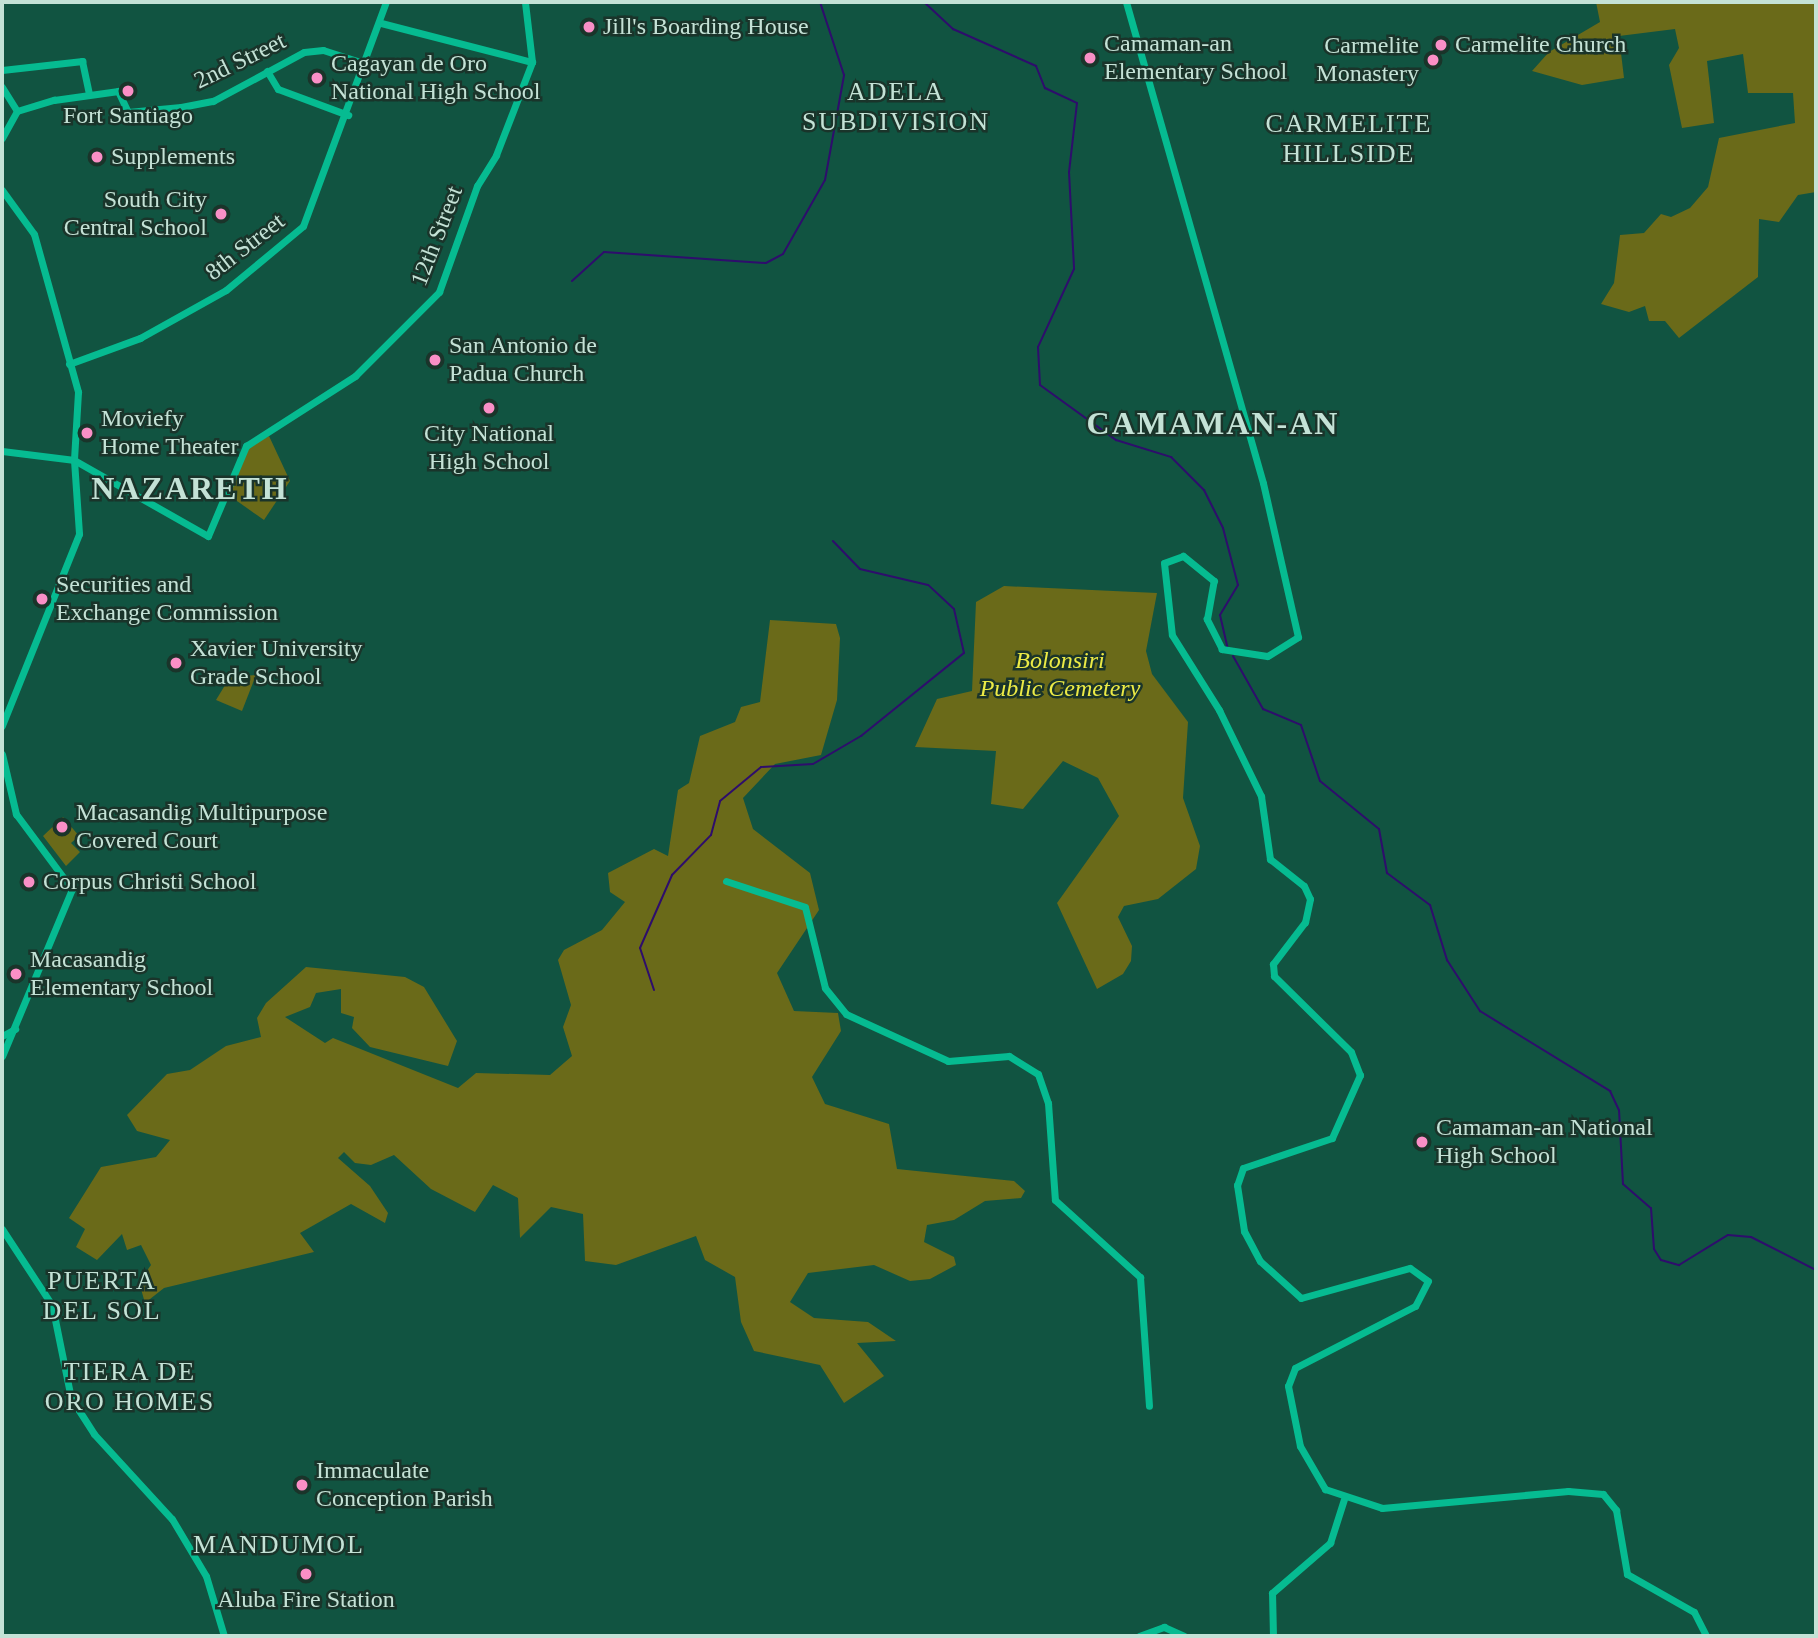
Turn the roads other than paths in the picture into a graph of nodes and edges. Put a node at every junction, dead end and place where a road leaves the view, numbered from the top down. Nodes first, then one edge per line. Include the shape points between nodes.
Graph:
1 (386, 2) edge
2 (525, 2) edge
3 (1126, 2) edge
4 (381, 23) junction
5 (532, 62) junction
6 (366, 64) junction
7 (2, 70) edge
8 (267, 71) junction
9 (2, 87) edge
10 (89, 94) junction
11 (17, 111) junction
12 (348, 115) junction
13 (5, 136) edge
14 (2, 190) edge
15 (69, 364) junction
16 (2, 451) edge
17 (74, 460) junction
18 (2, 726) edge
19 (2, 754) edge
20 (726, 881) dead end
21 (15, 1029) junction
22 (2, 1036) edge
23 (2, 1055) edge
24 (2, 1229) edge
25 (1149, 1406) dead end
26 (1344, 1499) junction
27 (224, 1636) edge
28 (1139, 1636) edge
29 (1184, 1636) edge
30 (1273, 1636) edge
31 (1706, 1636) edge

1 - 4 main road, 8th Street
2 - 5 main road, 12th Street
3 - 26 main road via 1263,483 1298,632 1296,643 1279,653 1233,655 1217,646 1208,626 1211,575 1183,556 1164,564 1174,642 1219,710 1261,796 1270,859 1304,886 1310,899 1305,922 1273,964 1274,976 1351,1052 1360,1075 1332,1138 1243,1168 1237,1185 1247,1240 1275,1278 1301,1298 1410,1268 1428,1281 1415,1306 1352,1335 1291,1373 1289,1393 1303,1453 1317,1481
4 - 5 main road
4 - 6 main road, 8th Street
5 - 17 main road, 12th Street via 436,296 355,376 246,446 208,536
6 - 8 main road, 2nd Street via 312,50
6 - 12 main road, 8th Street
7 - 10 main road via 82,61
8 - 10 main road, 2nd Street via 213,101 128,112 126,99 118,91
8 - 12 main road via 278,89
9 - 11 main road
10 - 11 main road
11 - 13 main road
12 - 15 main road, 8th Street via 311,215 299,230 226,290 108,351
14 - 15 main road via 34,234
15 - 17 main road via 78,392
16 - 17 main road
17 - 18 main road via 78,544
19 - 21 main road via 16,814 72,889
20 - 25 main road via 805,907 825,988 846,1014 947,1061 1009,1056 1038,1074 1048,1103 1055,1200 1069,1219 1140,1277
21 - 22 main road
21 - 23 main road
24 - 27 main road via 52,1305 71,1398 94,1434 172,1519 206,1576
26 - 30 main road via 1330,1543 1272,1593
26 - 31 main road via 1396,1510 1568,1491 1603,1494 1616,1510 1626,1574 1694,1612
28 - 29 main road via 1164,1627

